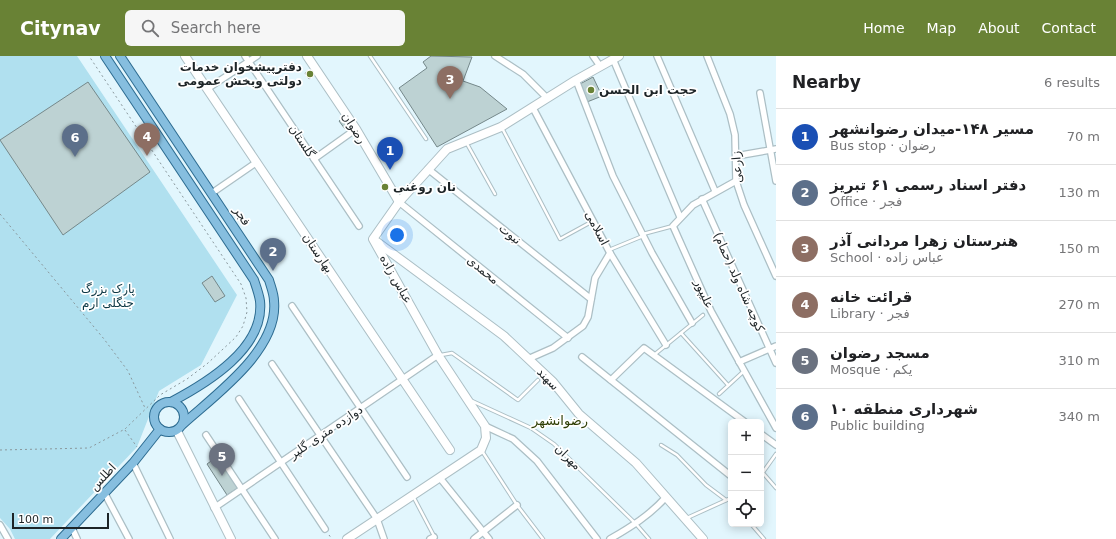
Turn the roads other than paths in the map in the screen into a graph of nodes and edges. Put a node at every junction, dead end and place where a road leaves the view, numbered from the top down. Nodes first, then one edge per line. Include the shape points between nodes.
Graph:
1 (105, 56) edge
2 (120, 56) edge
3 (185, 56) edge
4 (257, 56) edge
5 (370, 56) edge
6 (495, 56) edge
7 (593, 56) edge
8 (657, 56) edge
9 (706, 56) edge
10 (308, 57) edge
11 (616, 58) edge
12 (247, 59) edge
13 (600, 66) junction
14 (576, 80) junction
15 (207, 89) junction
16 (760, 93) dead end
17 (547, 98) junction
18 (533, 108) junction
19 (501, 127) junction
20 (356, 129) junction
21 (426, 139) dead end
22 (466, 142) junction
23 (773, 150) edge
24 (736, 156) junction
25 (314, 159) junction
26 (257, 162) junction
27 (428, 168) junction
28 (736, 181) junction
29 (776, 181) edge
30 (715, 191) junction
31 (212, 193) junction
32 (494, 194) dead end
33 (702, 199) junction
34 (201, 200) junction
35 (399, 202) junction
36 (680, 217) junction
37 (594, 221) junction
38 (359, 226) dead end
39 (673, 226) junction
40 (643, 235) junction
41 (373, 239) junction
42 (610, 252) junction
43 (776, 276) edge
44 (591, 299) junction
45 (292, 306) dead end
46 (703, 315) dead end
47 (692, 323) junction
48 (681, 333) junction
49 (568, 338) junction
50 (666, 345) junction
51 (776, 346) edge
52 (769, 349) junction
53 (438, 355) junction
54 (654, 355) junction
55 (582, 357) dead end
56 (528, 359) junction
57 (739, 362) junction
58 (776, 363) edge
59 (272, 364) dead end
60 (744, 371) junction
61 (402, 380) junction
62 (538, 380) dead end
63 (611, 380) junction
64 (728, 385) junction
65 (719, 394) dead end
66 (239, 399) dead end
67 (469, 400) junction
68 (171, 402) junction
69 (361, 408) junction
70 (740, 419) edge
71 (183, 424) junction
72 (485, 426) junction
73 (776, 428) edge
74 (160, 429) junction
75 (177, 431) junction
76 (206, 435) dead end
77 (322, 435) junction
78 (764, 436) edge
79 (661, 445) dead end
80 (776, 445) edge
81 (450, 450) dead end
82 (481, 450) junction
83 (776, 454) edge
84 (282, 462) junction
85 (133, 463) junction
86 (764, 471) edge
87 (728, 474) edge
88 (764, 476) edge
89 (407, 477) dead end
90 (440, 478) junction
91 (776, 488) edge
92 (242, 489) junction
93 (105, 494) junction
94 (413, 496) junction
95 (666, 497) junction
96 (726, 500) joint
97 (517, 505) junction
98 (214, 508) junction
99 (377, 519) junction
100 (685, 519) junction
101 (636, 524) junction
102 (0, 525) edge
103 (754, 527) edge
104 (72, 528) junction
105 (325, 529) dead end
106 (483, 532) junction
107 (433, 538) edge
108 (8, 539) edge
109 (61, 539) edge
110 (78, 539) edge
111 (129, 539) edge
112 (170, 539) edge
113 (230, 539) edge
114 (275, 539) edge
115 (347, 539) edge
116 (384, 539) edge
117 (474, 539) edge
118 (489, 539) edge
119 (543, 539) edge
120 (597, 539) edge
121 (610, 539) edge
122 (649, 539) edge
123 (703, 539) edge
124 (764, 539) edge

1 - 34 main road
2 - 31 main road, فجر
3 - 15 main road, بهارستان
4 - 12 street
5 - 21 lane
6 - 17 street via 522,74
7 - 13 street
8 - 30 street
9 - 24 street, زارعی via 730,114
10 - 20 main road, رضوان
11 - 13 main road
11 - 36 street
12 - 15 street
12 - 25 street, گلستان
13 - 14 main road
14 - 17 main road
14 - 40 street via 613,176
15 - 26 main road, بهارستان
16 - 23 street
17 - 18 main road
18 - 19 main road
18 - 37 street, اسلامی
19 - 22 main road
19 - 37 lane via 560,239
20 - 25 street
20 - 35 main road, رضوان
22 - 27 main road via 447,149
22 - 32 lane
23 - 24 street
23 - 29 street
24 - 28 street, زارعی
25 - 38 street, گلستان
26 - 31 street
26 - 61 main road, بهارستان
27 - 35 main road
27 - 44 street, نبوت
28 - 30 street
28 - 43 street, زارعی
30 - 33 street
31 - 34 main road
31 - 71 main road, فجر via 269,280 274,302 272,322 265,342 253,359
33 - 36 street
33 - 52 street, کوچه شاه ولد (حمام)
34 - 68 main road via 254,280 260,300 258,321 251,340 236,356 202,385
35 - 41 main road
35 - 49 street, محمدی
36 - 39 street
37 - 42 street, اسلامی
39 - 40 lane
39 - 57 street, علیپور via 711,311
40 - 42 lane
40 - 47 street
41 - 53 main road, عباس زاده
41 - 56 main road, سهند via 504,336
42 - 44 street via 595,278
42 - 50 street, اسلامی
44 - 49 street via 588,317 583,326
45 - 69 street
46 - 47 lane
47 - 48 lane
48 - 50 lane
48 - 64 lane
49 - 56 street
50 - 54 lane
51 - 52 street
52 - 57 street
52 - 58 street, کوچه شاه ولد (حمام)
53 - 61 street, دوازده متری گلپر
53 - 62 lane via 452,353 518,400
53 - 67 main road, عباس زاده
54 - 63 street via 644,348
54 - 70 street
55 - 63 street
56 - 95 main road, سهند via 553,382 578,414 636,463
57 - 60 street, علیپور
59 - 77 street
60 - 64 lane
60 - 73 street, علیپور
61 - 69 street, دوازده متری گلپر
61 - 81 main road, بهارستان
63 - 87 street
64 - 65 lane
66 - 84 street
67 - 72 main road, عباس زاده
67 - 101 lane, مهران via 531,428 554,444
68 - 71 main road via 183,410
68 - 74 main road via 162,404 155,412 155,421
69 - 77 street, دوازده متری گلپر
69 - 89 street
71 - 75 main road
72 - 82 main road via 486,438
72 - 120 street, مهران via 513,439 537,461
74 - 75 main road via 168,432
74 - 85 main road, اطلس
75 - 98 main road
76 - 92 street
77 - 84 street, دوازده متری گلپر
77 - 99 street
78 - 80 street
79 - 96 lane via 677,455 706,485
82 - 90 main road
82 - 97 lane
83 - 86 lane
84 - 92 street, دوازده متری گلپر
84 - 105 street
85 - 93 main road, اطلس
85 - 112 street
88 - 91 lane
90 - 94 main road
90 - 106 street
92 - 98 street, دوازده متری گلپر
92 - 114 street
93 - 104 main road, اطلس
93 - 111 street
94 - 99 main road
94 - 107 lane
95 - 100 main road, سهند
95 - 101 street
96 - 100 lane
97 - 106 street
97 - 119 lane
98 - 113 main road
99 - 115 main road
99 - 116 street
100 - 123 main road, سهند
101 - 121 street
101 - 122 lane, مهران
102 - 108 street
103 - 124 lane
104 - 109 main road, اطلس
104 - 110 street
106 - 117 street
106 - 118 street

